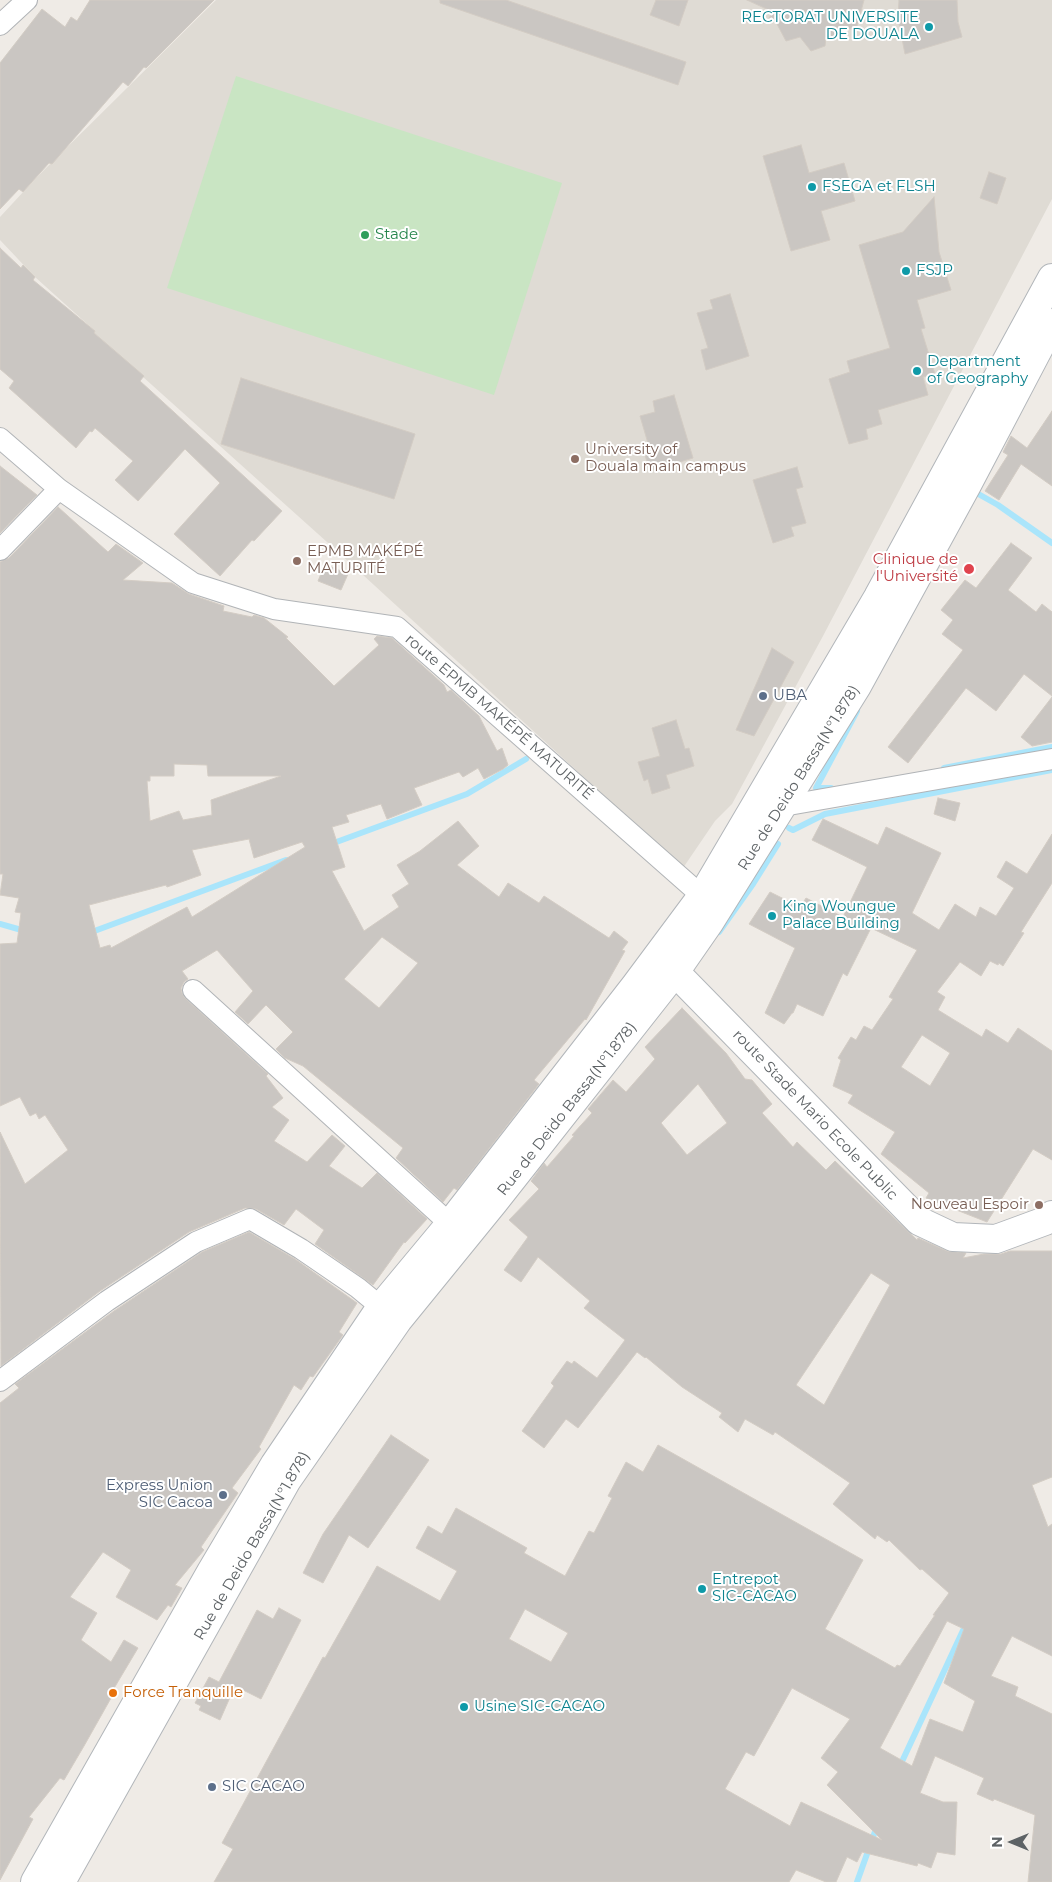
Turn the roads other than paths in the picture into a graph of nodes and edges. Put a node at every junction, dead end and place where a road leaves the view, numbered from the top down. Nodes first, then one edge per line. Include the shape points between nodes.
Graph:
1 (27, 0) edge
2 (0, 25) edge
3 (1052, 278) edge
4 (1052, 323) edge
5 (0, 438) edge
6 (59, 489) junction
7 (0, 550) edge
8 (1052, 759) edge
9 (783, 806) junction
10 (702, 896) junction
11 (675, 972) junction
12 (193, 990) dead end
13 (1052, 1215) edge
14 (458, 1231) junction
15 (381, 1307) junction
16 (0, 1381) edge
17 (35, 1882) edge
18 (62, 1882) edge

1 - 2 street
3 - 10 main road via 878,597
4 - 9 main road, Rue de Deido Bassa(N°1.878) via 857,686
5 - 6 street, route EPMB MAKÉPÉ MATURITÉ
6 - 7 street
6 - 10 street, route EPMB MAKÉPÉ MATURITÉ via 194,583 274,609 397,627
8 - 9 street
9 - 11 main road, Rue de Deido Bassa(N°1.878)
10 - 14 main road
11 - 13 main road, route Stade Mario Ecole Public via 919,1221 953,1237 996,1239 1045,1221
11 - 14 main road, Rue de Deido Bassa(N°1.878)
12 - 14 street
14 - 15 main road
14 - 18 main road, Rue de Deido Bassa(N°1.878) via 287,1480
15 - 16 street via 300,1249 250,1219 196,1242 107,1301
15 - 17 main road via 275,1464

